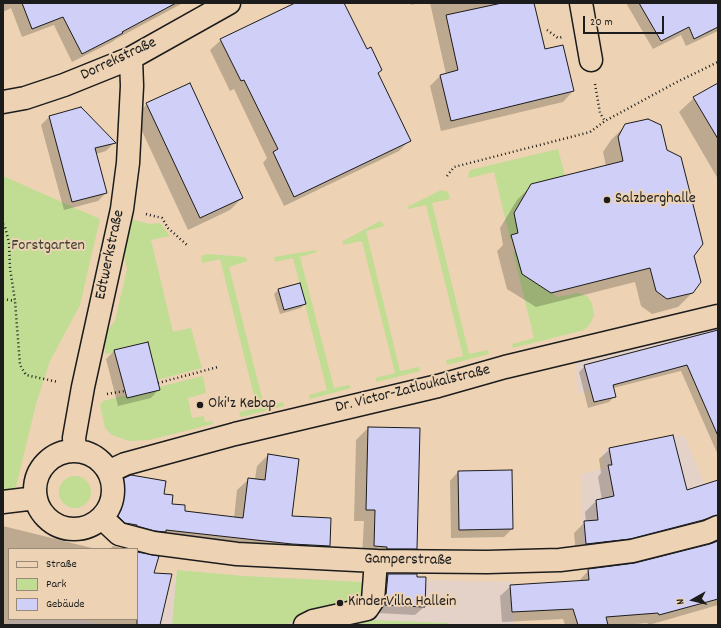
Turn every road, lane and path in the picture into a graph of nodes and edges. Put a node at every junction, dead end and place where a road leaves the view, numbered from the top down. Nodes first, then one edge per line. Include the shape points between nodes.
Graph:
1 (229, 3) edge
2 (581, 3) edge
3 (131, 58) junction
4 (591, 60) dead end
5 (718, 62) edge
6 (598, 99) dead end
7 (3, 102) edge
8 (605, 121) junction
9 (447, 176) dead end
10 (122, 209) junction
11 (3, 224) edge
12 (187, 245) dead end
13 (3, 299) edge
14 (15, 301) junction
15 (718, 316) edge
16 (218, 367) dead end
17 (44, 380) dead end
18 (158, 382) dead end
19 (75, 450) junction
20 (110, 471) junction
21 (36, 498) junction
22 (3, 502) edge
23 (102, 518) junction
24 (718, 527) edge
25 (376, 561) junction
26 (305, 625) edge

1 - 3 street, Dorrekstraße
2 - 4 street
3 - 7 street, Dorrekstraße via 64,85 26,98
3 - 10 street, Edtwerkstraße via 128,163
5 - 8 path
6 - 8 path via 600,113
8 - 9 path via 590,132 454,167
10 - 12 path via 162,218 168,228
10 - 19 street, Edtwerkstraße via 83,387 74,438
11 - 14 path via 9,242
13 - 14 path
14 - 17 path via 20,365 26,375
15 - 20 street, Dr. Victor-Zatloukalstraße via 235,434 125,464
16 - 18 path
19 - 20 street via 87,452
19 - 21 street via 58,454 45,463 36,480
20 - 23 street via 113,500
21 - 22 street
21 - 23 street via 41,511 51,521 66,528 91,526
23 - 25 street, Gamperstraße via 119,534 153,543 237,554
24 - 25 street, Gamperstraße via 632,551 560,560
25 - 26 street via 373,600 367,609

